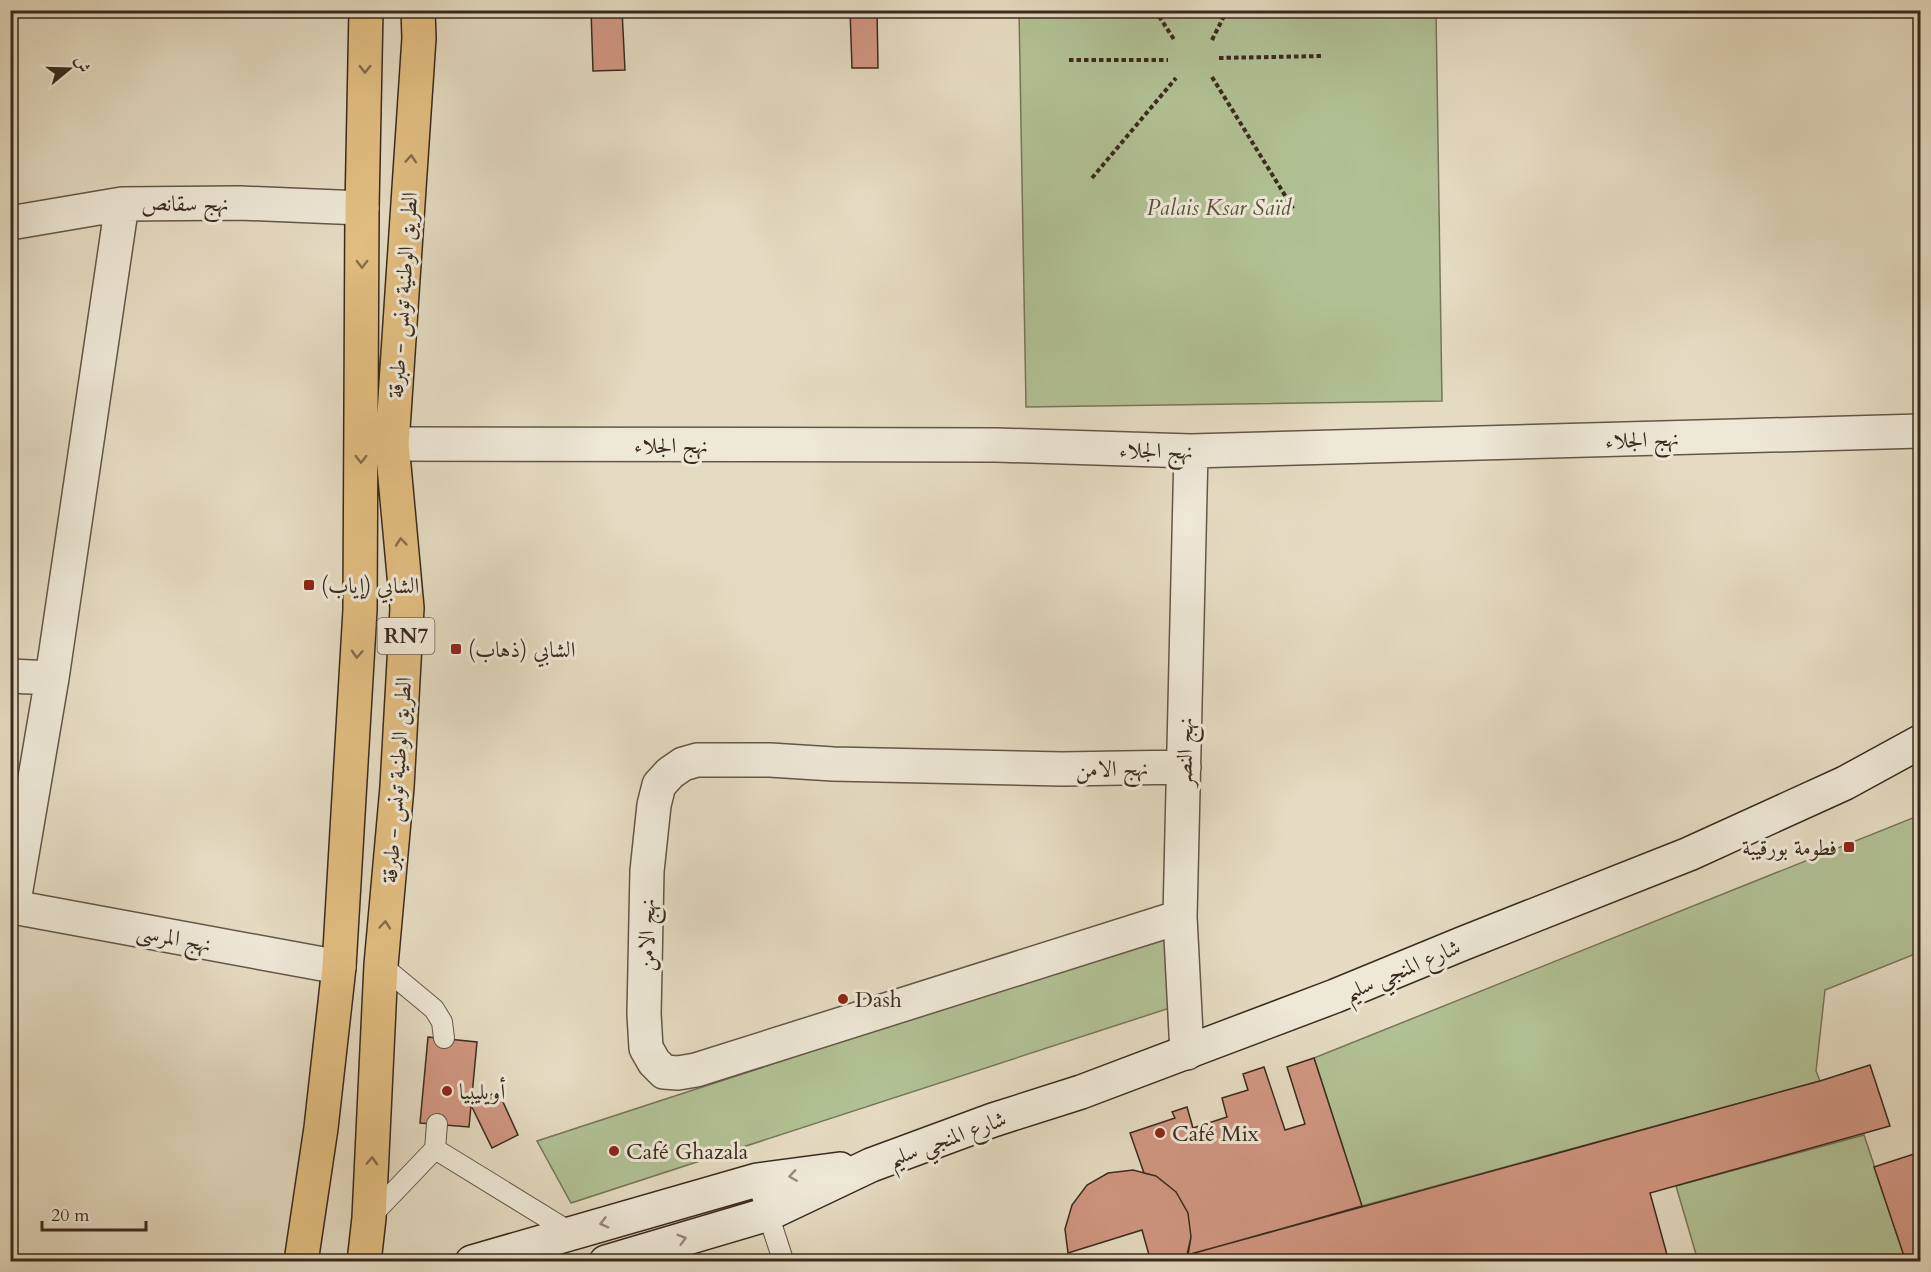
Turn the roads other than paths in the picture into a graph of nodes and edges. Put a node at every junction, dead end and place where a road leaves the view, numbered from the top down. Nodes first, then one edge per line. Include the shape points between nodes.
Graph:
1 (366, 10) edge
2 (418, 10) edge
3 (122, 204) junction
4 (362, 208) junction
5 (10, 223) edge
6 (1920, 431) edge
7 (392, 444) junction
8 (1191, 451) junction
9 (10, 676) edge
10 (52, 678) junction
11 (1920, 742) edge
12 (1184, 767) junction
13 (12, 905) edge
14 (1180, 917) junction
15 (381, 965) junction
16 (339, 967) junction
17 (444, 1038) dead end
18 (1187, 1053) junction
19 (437, 1124) dead end
20 (435, 1149) junction
21 (871, 1165) junction
22 (757, 1180) junction
23 (768, 1214) junction
24 (369, 1218) junction
25 (570, 1232) junction
26 (783, 1260) dead end
27 (301, 1262) edge
28 (364, 1262) edge
29 (472, 1262) edge
30 (606, 1262) edge

1 -> 4 main road, الطريق الوطنية تونس - طبرقة / RN7
7 -> 2 main road, الطريق الوطنية تونس - طبرقة / RN7
3 - 4 street, نهج سقانص
3 - 5 street, نهج سقانص
3 - 10 street
4 -> 16 main road, الطريق الوطنية تونس - طبرقة / RN7 via 360,610
6 - 8 street, نهج الجلاء
7 - 8 street, نهج الجلاء via 996,445
15 -> 7 main road, الطريق الوطنية تونس - طبرقة / RN7 via 397,787 407,608
8 - 12 street, نهج النصر
9 - 10 street
10 - 13 street
11 - 18 street, شارع المنجي سليم via 1845,783 1689,854
12 - 14 street, نهج النصر
12 - 14 street, نهج الامن via 1062,769 770,760 698,760 684,764 659,785 654,805 647,871 646,1048 664,1072 696,1070
13 - 16 street, نهج المرسى
14 - 18 street, نهج النصر
15 - 17 lane via 434,1009 442,1022
24 -> 15 main road, الطريق الوطنية تونس - طبرقة / RN7
16 - 27 main road, الطريق الوطنية تونس - طبرقة / RN7
18 - 21 street, شارع المنجي سليم
19 - 20 lane
20 - 24 lane
20 - 25 lane
21 -> 22 street, شارع المنجي سليم
21 - 23 street, شارع المنجي سليم
22 - 23 lane
22 -> 25 street, شارع المنجي سليم
23 - 26 lane
30 -> 23 street, شارع المنجي سليم
24 - 28 main road, الطريق الوطنية تونس - طبرقة / RN7
25 - 29 street, شارع المنجي سليم

